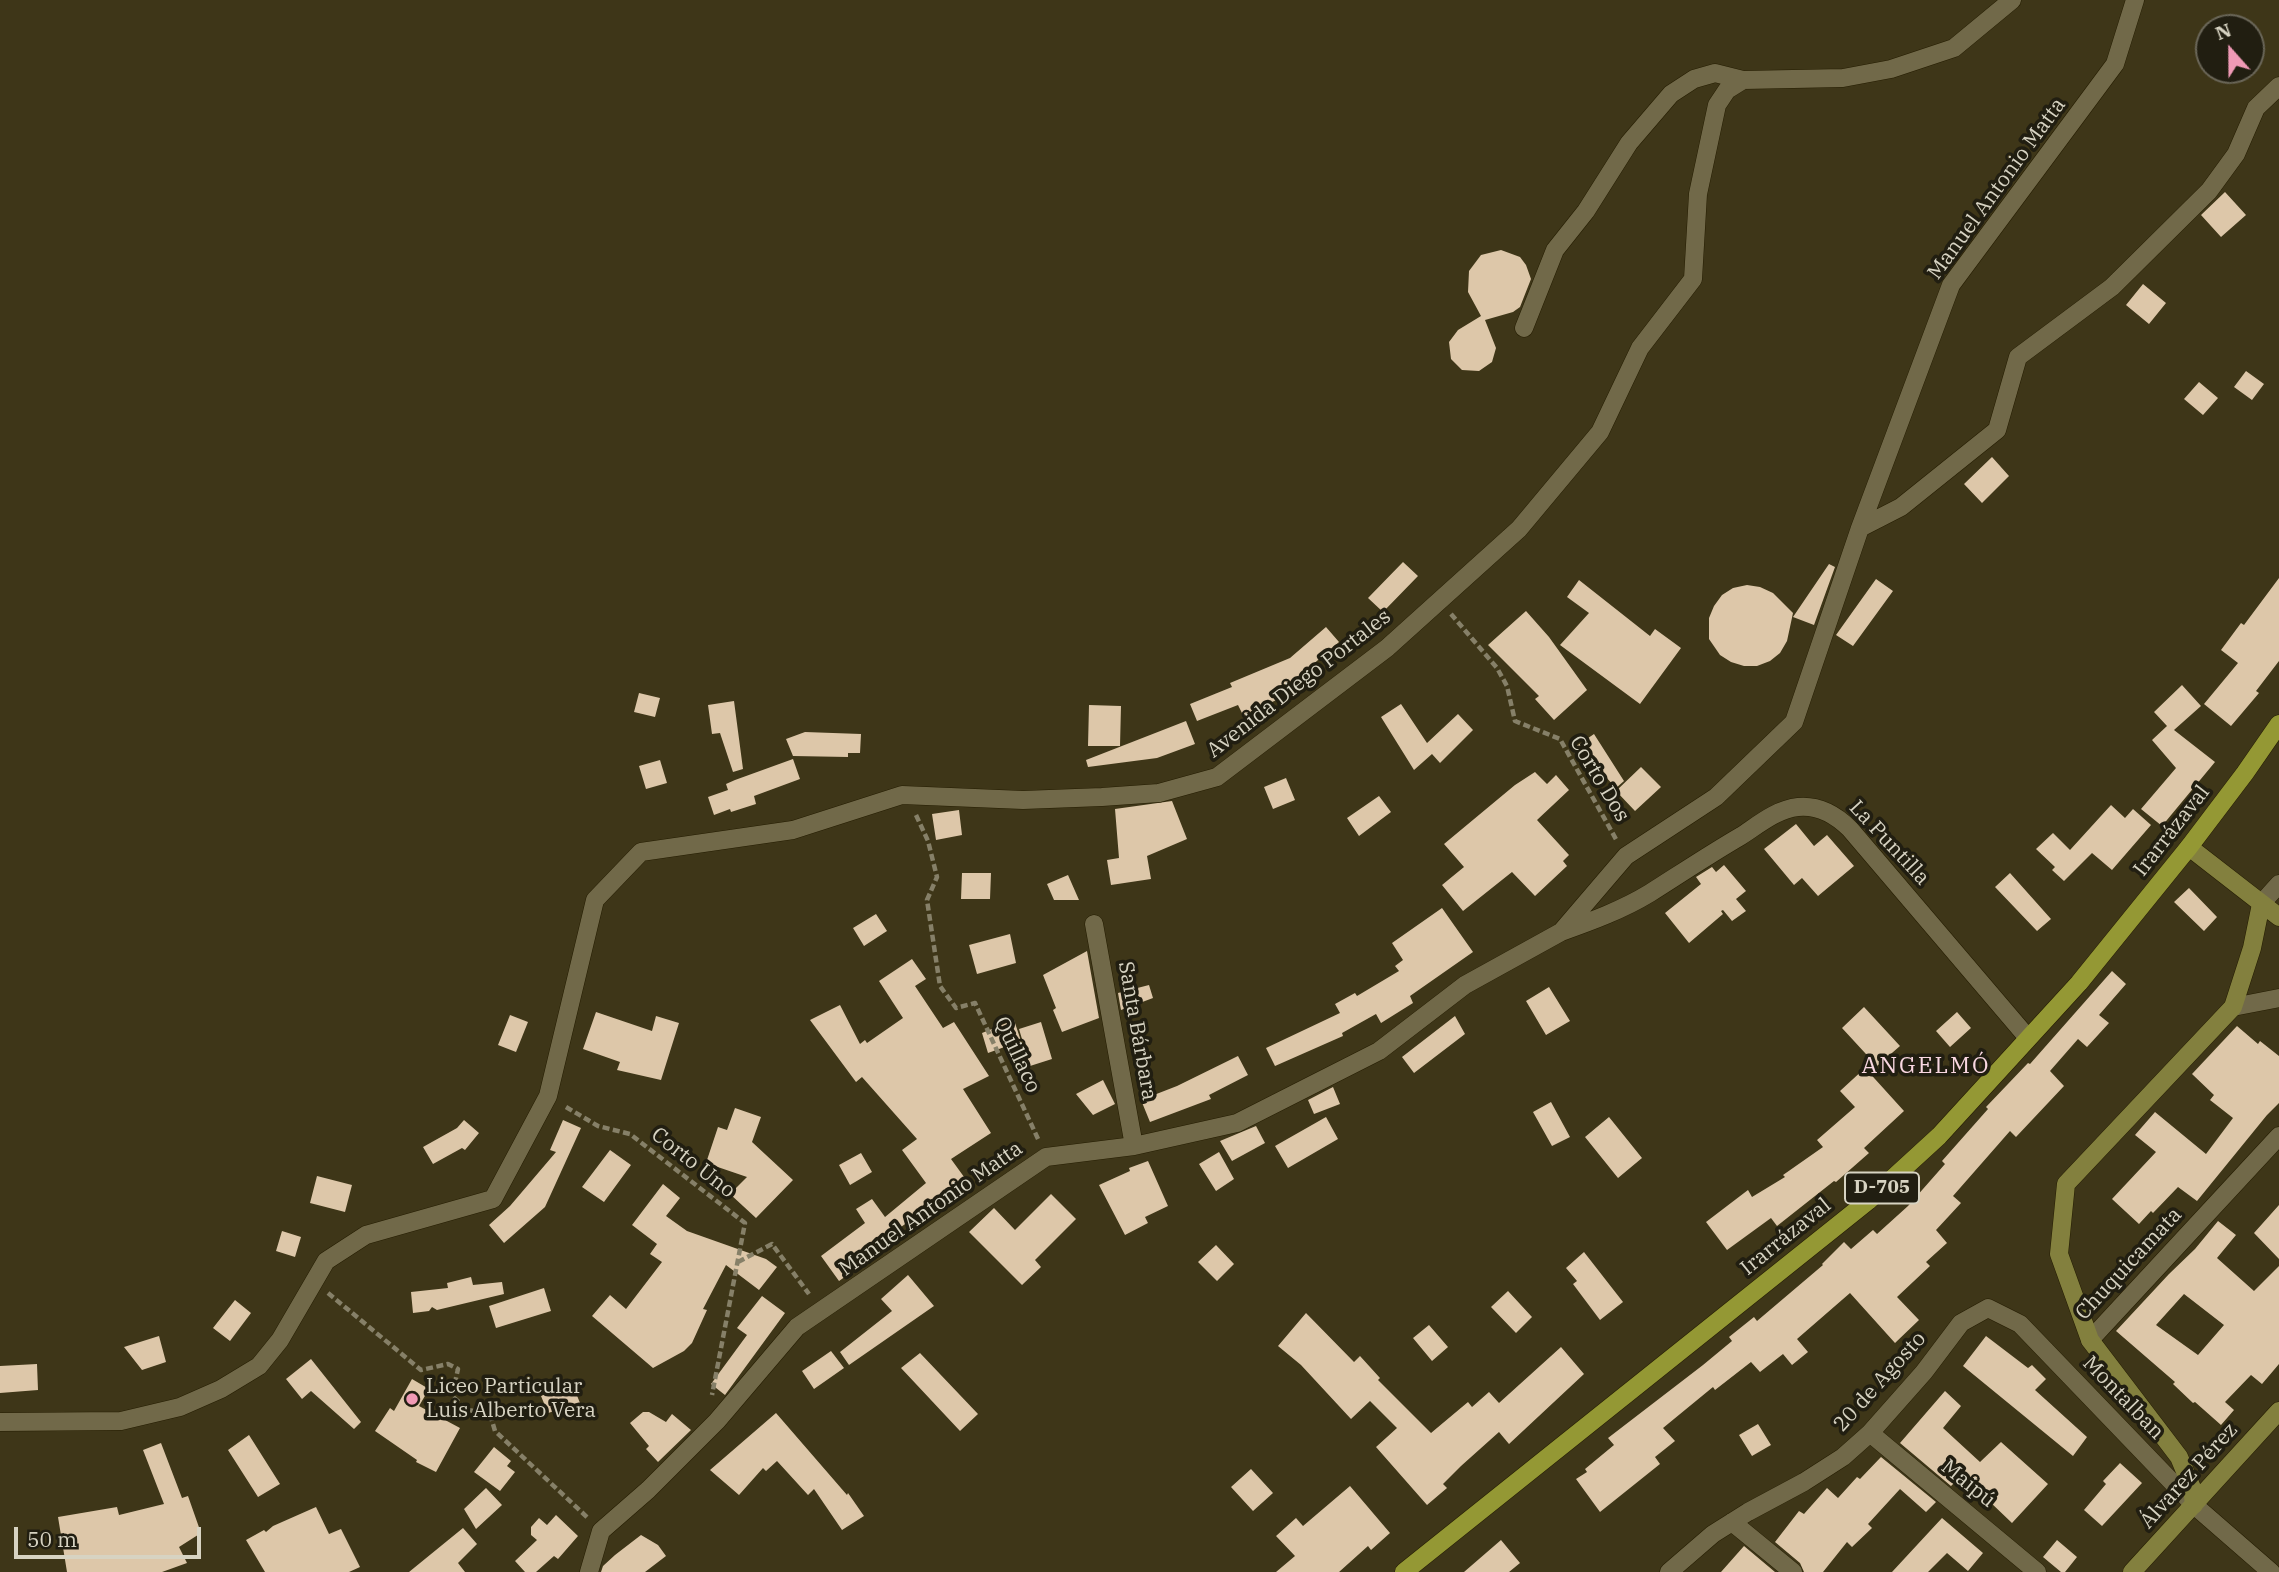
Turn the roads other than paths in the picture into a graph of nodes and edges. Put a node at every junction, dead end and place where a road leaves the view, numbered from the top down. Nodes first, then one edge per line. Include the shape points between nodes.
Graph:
1 (2012, 0) edge
2 (2135, 0) edge
3 (1743, 80) junction
4 (2279, 86) edge
5 (1524, 328) dead end
6 (1860, 528) junction
7 (2279, 724) edge
8 (2189, 847) junction
9 (2279, 884) edge
10 (2261, 904) junction
11 (2279, 917) edge
12 (1094, 924) dead end
13 (1562, 932) junction
14 (2279, 998) edge
15 (2233, 1007) junction
16 (2028, 1038) junction
17 (2279, 1136) edge
18 (1134, 1146) junction
19 (2020, 1324) joint
20 (2090, 1340) junction
21 (2279, 1411) edge
22 (0, 1422) edge
23 (1870, 1433) junction
24 (2194, 1505) junction
25 (1732, 1522) junction
26 (589, 1572) edge
27 (1404, 1572) edge
28 (1669, 1572) edge
29 (1793, 1572) edge
30 (2037, 1572) edge
31 (2132, 1572) edge
32 (2271, 1572) edge

1 - 3 street via 1954,48 1891,69 1843,78
2 - 6 street, Manuel Antonio Matta via 2115,64 1951,285
3 - 5 street via 1716,73 1694,79 1671,94 1629,143 1555,250
3 - 22 street, Avenida Diego Portales via 1727,90 1717,105 1698,194 1693,279 1640,348 1600,432 1519,529 1387,648 1217,778 1159,793 1102,797 1023,800 902,794 793,831 641,852 595,900 548,1096 493,1199 366,1235 326,1261 280,1340 259,1366 221,1389 180,1407 121,1421
4 - 6 street via 2256,108 2236,154 2209,191 2112,287 2018,356 1997,430 1901,507
6 - 13 street, Manuel Antonio Matta via 1794,722 1716,797 1626,856
7 - 8 main road, Irarrázaval / D-705
8 - 10 street
8 - 16 main road, Irarrázaval / D-705 via 2079,983
9 - 10 street
10 - 11 street
10 - 15 street
12 - 18 street, Santa Bárbara
13 - 16 street, La Puntilla via 1647,894 1772,816 1813,807 1850,829
13 - 18 street, Manuel Antonio Matta via 1465,985 1379,1051 1237,1123
14 - 15 street
15 - 20 street via 2066,1184 2059,1254
16 - 27 main road, Irarrázaval / D-705 via 1939,1136 1868,1201
17 - 20 street, Chuquicamata
18 - 26 street, Manuel Antonio Matta via 1046,1157 797,1328 708,1430 601,1531
19 - 23 street, 20 de Agosto via 1988,1308 1961,1323
19 - 24 street, Montalban
20 - 24 street, Chuquicamata via 2179,1457
21 - 24 street, Álvarez Pérez
23 - 25 street, 20 de Agosto via 1826,1469
23 - 30 street, Maipú
24 - 31 street, Álvarez Pérez
24 - 32 street, Montalban
25 - 28 street, 20 de Agosto
25 - 29 street

